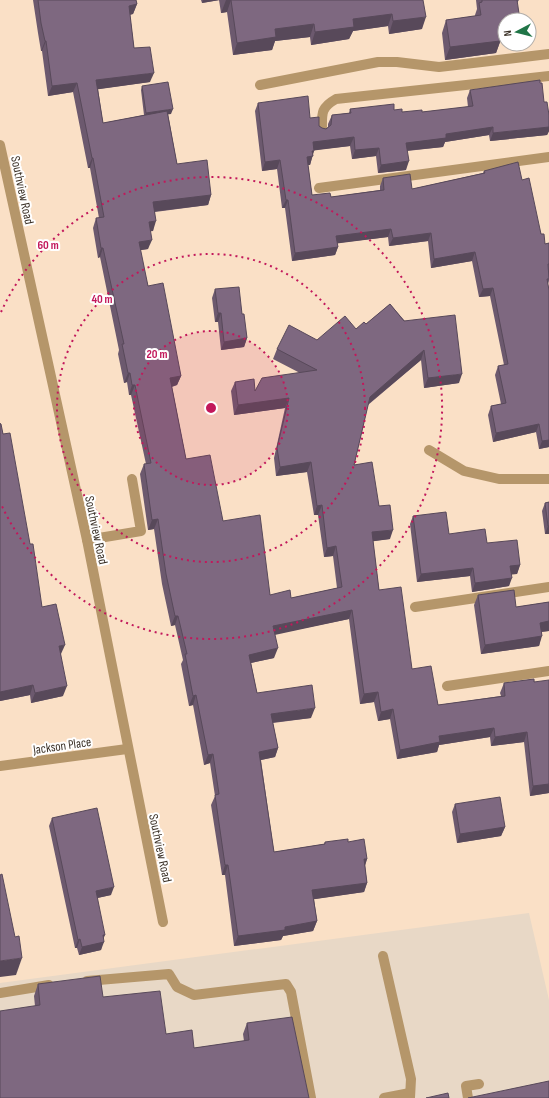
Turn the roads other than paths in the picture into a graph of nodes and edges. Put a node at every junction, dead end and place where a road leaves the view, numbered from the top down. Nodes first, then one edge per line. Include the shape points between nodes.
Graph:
1 (549, 54) edge
2 (549, 76) edge
3 (260, 85) dead end
4 (322, 131) edge
5 (0, 145) edge
6 (549, 157) edge
7 (319, 188) dead end
8 (429, 450) dead end
9 (549, 478) edge
10 (132, 479) dead end
11 (86, 540) junction
12 (549, 588) edge
13 (415, 607) dead end
14 (549, 671) edge
15 (447, 686) dead end
16 (127, 749) junction
17 (0, 766) edge
18 (163, 922) dead end
19 (383, 956) dead end
20 (74, 982) edge
21 (59, 984) edge
22 (0, 993) edge
23 (479, 1084) dead end
24 (410, 1096) edge
25 (311, 1098) edge
26 (384, 1098) edge
27 (468, 1098) edge

1 - 3 street via 439,67 378,62
2 - 4 street via 336,99 324,108
5 - 11 street, Southview Road
6 - 7 street
8 - 9 street via 464,471 499,480
10 - 11 street via 141,531
11 - 16 street, Southview Road
12 - 13 street
14 - 15 street
16 - 17 street, Jackson Place
16 - 18 street, Southview Road
19 - 24 street via 411,1079
20 - 25 street via 169,974 177,987 194,995 286,984 291,992
21 - 22 street
23 - 27 street via 466,1086
24 - 26 street

